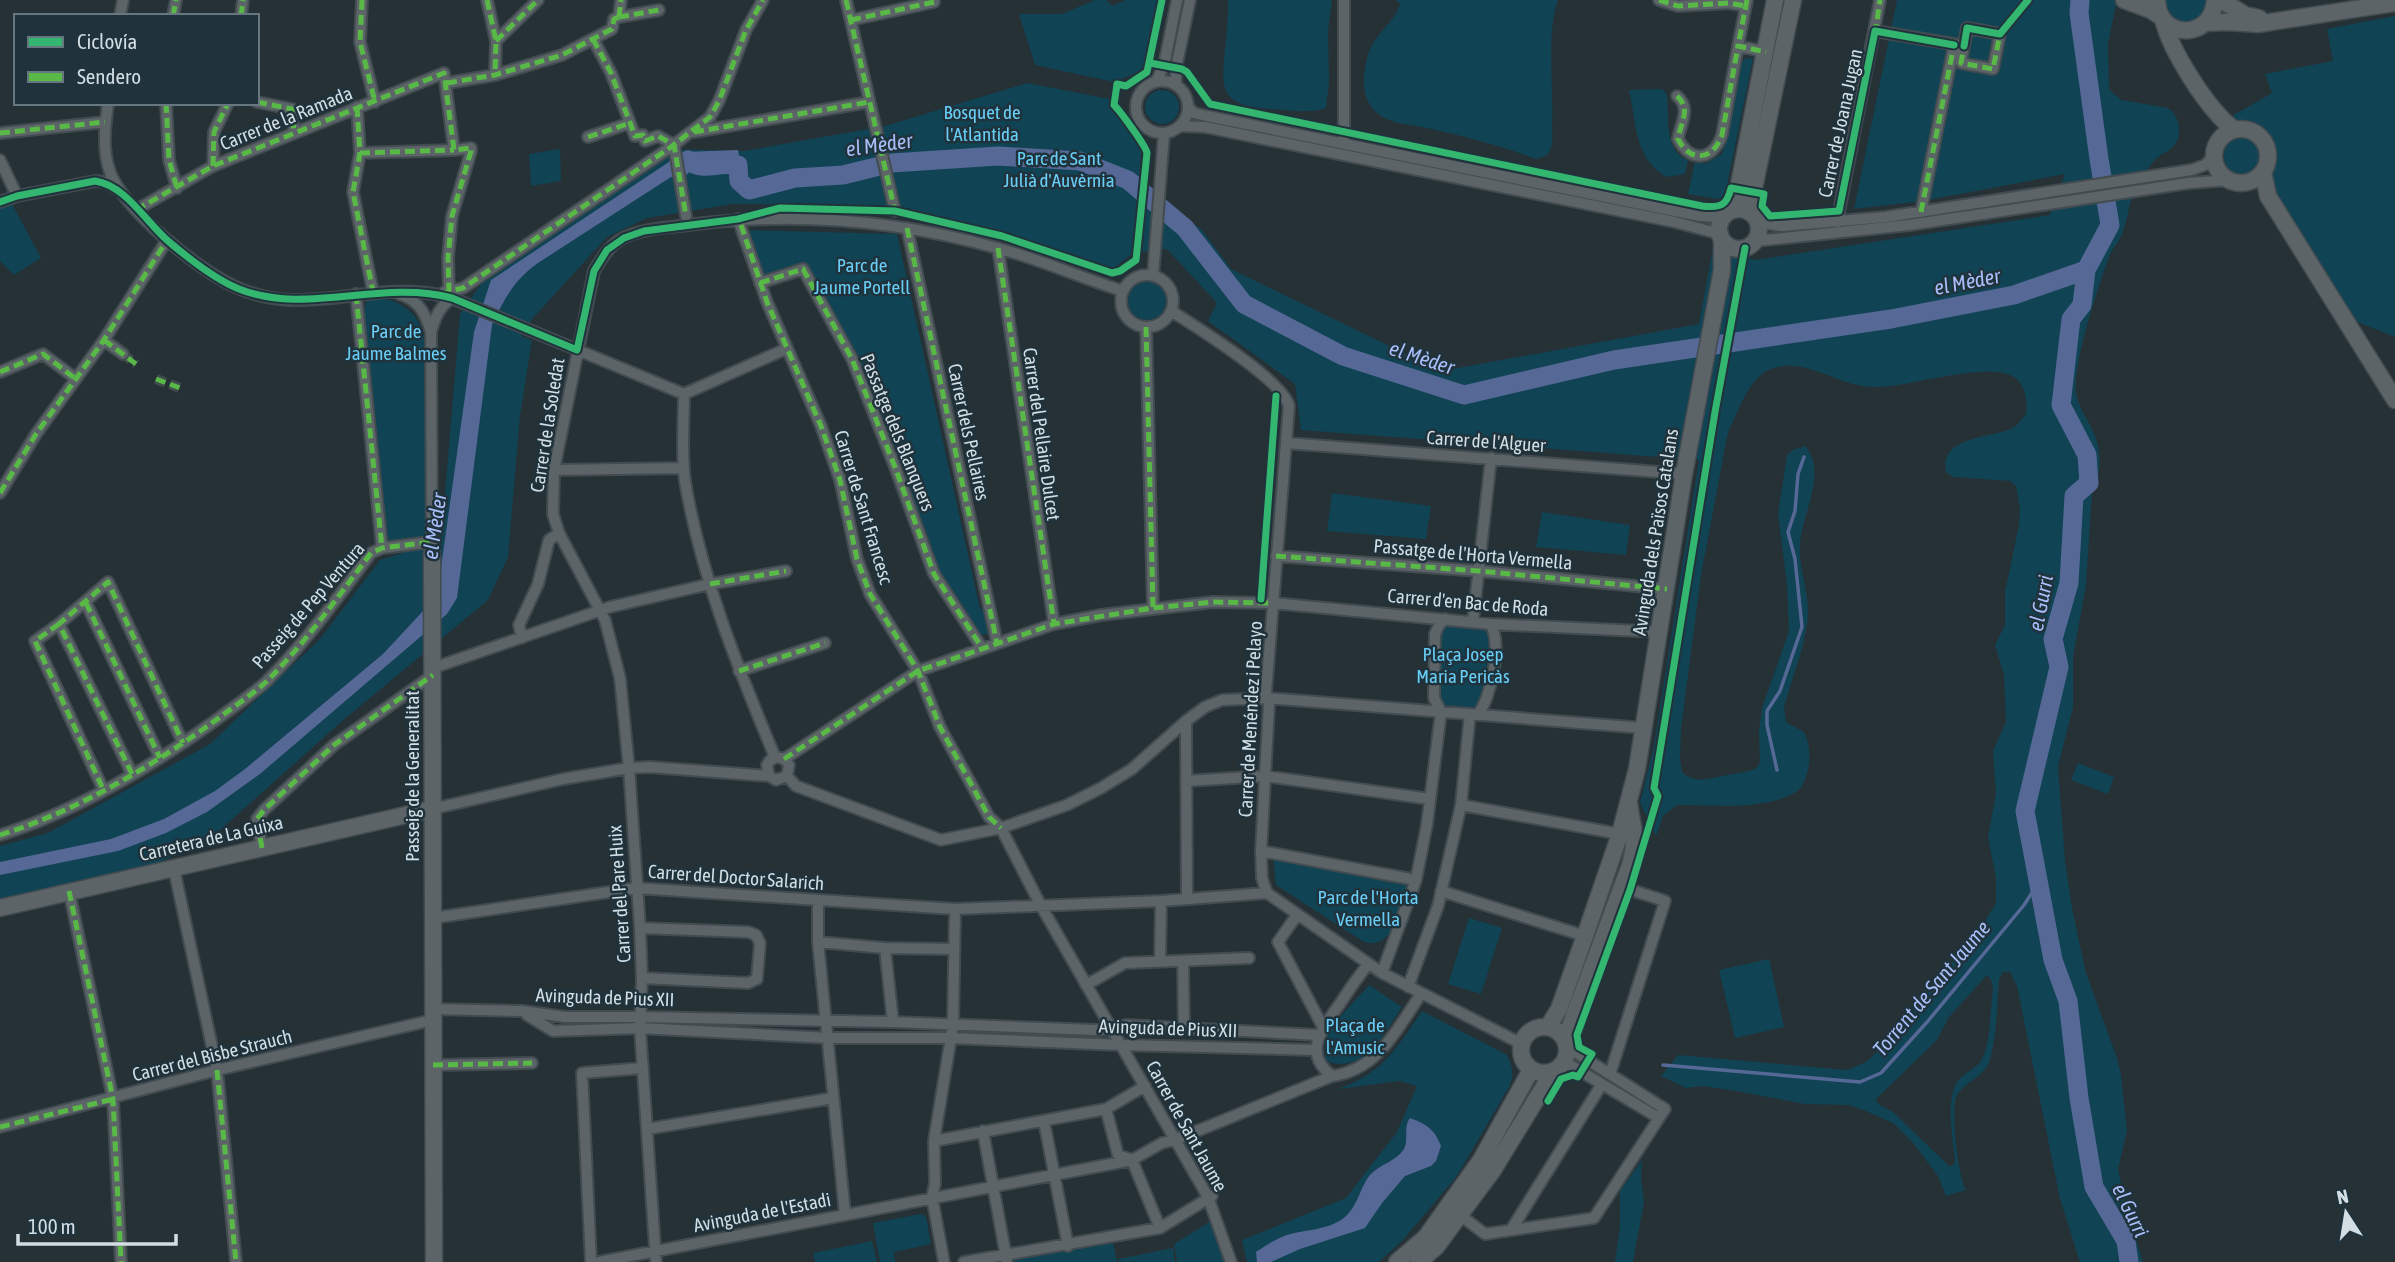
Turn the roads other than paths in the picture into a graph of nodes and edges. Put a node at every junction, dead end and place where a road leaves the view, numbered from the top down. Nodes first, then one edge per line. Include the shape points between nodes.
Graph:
1 (362, 0) edge
2 (487, 0) edge
3 (538, 0) edge
4 (621, 0) edge
5 (762, 0) edge
6 (846, 0) edge
7 (1177, 0) edge
8 (1190, 0) edge
9 (1344, 0) edge
10 (1659, 0) edge
11 (1775, 0) edge
12 (1793, 0) edge
13 (1881, 0) edge
14 (2124, 0) edge
15 (2157, 0) edge
16 (2215, 0) edge
17 (2221, 0) edge
18 (934, 2) dead end
19 (1746, 3) edge
20 (2395, 3) edge
21 (2363, 4) edge
22 (659, 10) dead end
23 (619, 17) junction
24 (2162, 18) junction
25 (851, 20) junction
26 (2279, 22) junction
27 (2198, 27) junction
28 (1875, 31) junction
29 (593, 39) junction
30 (496, 41) junction
31 (1959, 45) junction
32 (1738, 46) junction
33 (1766, 52) junction
34 (2187, 68) junction
35 (495, 75) junction
36 (1156, 82) junction
37 (447, 83) junction
38 (1176, 85) junction
39 (1677, 96) dead end
40 (259, 102) edge
41 (375, 102) junction
42 (869, 103) junction
43 (108, 105) edge
44 (166, 105) edge
45 (227, 105) edge
46 (357, 107) junction
47 (1188, 107) junction
48 (2217, 116) junction
49 (105, 122) junction
50 (630, 122) junction
51 (1180, 126) junction
52 (2235, 130) junction
53 (294, 132) junction
54 (0, 133) edge
55 (691, 133) junction
56 (1164, 133) junction
57 (588, 137) dead end
58 (676, 144) junction
59 (1345, 144) junction
60 (2217, 148) junction
61 (450, 150) junction
62 (360, 153) junction
63 (0, 160) edge
64 (107, 160) junction
65 (214, 166) junction
66 (2256, 177) junction
67 (2229, 180) junction
68 (95, 181) junction
69 (177, 188) junction
70 (2116, 188) junction
71 (120, 190) junction
72 (17, 196) junction
73 (2036, 200) junction
74 (0, 202) edge
75 (136, 209) junction
76 (895, 211) dead end
77 (1921, 212) junction
78 (1741, 215) junction
79 (686, 216) dead end
80 (738, 219) junction
81 (1837, 222) junction
82 (907, 228) junction
83 (1721, 237) junction
84 (167, 240) junction
85 (1755, 241) junction
86 (998, 248) junction
87 (1739, 249) junction
88 (1722, 270) junction
89 (1153, 276) junction
90 (760, 283) junction
91 (1123, 290) junction
92 (373, 292) junction
93 (390, 292) junction
94 (356, 294) junction
95 (453, 297) junction
96 (1170, 313) junction
97 (1146, 327) junction
98 (431, 332) junction
99 (104, 340) junction
100 (786, 349) junction
101 (577, 350) junction
102 (123, 354) tunnel mouth
103 (0, 372) edge
104 (76, 379) junction
105 (684, 394) junction
106 (2395, 400) edge
107 (1286, 443) junction
108 (1490, 458) junction
109 (684, 468) junction
110 (554, 470) junction
111 (1684, 474) junction
112 (0, 493) edge
113 (559, 533) junction
114 (382, 548) junction
115 (432, 548) junction
116 (1276, 556) junction
117 (786, 571) dead end
118 (1479, 571) junction
119 (710, 584) junction
120 (1667, 589) junction
121 (86, 603) junction
122 (1273, 603) junction
123 (1153, 608) junction
124 (601, 611) junction
125 (1445, 619) junction
126 (1474, 621) junction
127 (59, 624) junction
128 (1054, 624) junction
129 (1490, 624) junction
130 (1660, 632) junction
131 (522, 638) junction
132 (825, 643) dead end
133 (997, 643) junction
134 (982, 649) junction
135 (432, 666) junction
136 (739, 671) junction
137 (918, 671) junction
138 (1268, 698) junction
139 (1441, 712) junction
140 (1474, 714) junction
141 (1185, 721) junction
142 (1644, 727) junction
143 (183, 743) junction
144 (160, 758) junction
145 (780, 758) junction
146 (629, 768) junction
147 (132, 774) junction
148 (769, 776) junction
149 (787, 776) junction
150 (1265, 776) junction
151 (1186, 781) junction
152 (103, 789) junction
153 (1430, 799) junction
154 (1629, 801) junction
155 (1461, 805) junction
156 (432, 809) junction
157 (1001, 828) junction
158 (1620, 834) junction
159 (0, 835) edge
160 (262, 848) junction
161 (1261, 851) junction
162 (174, 869) junction
163 (1416, 880) junction
164 (1622, 887) junction
165 (636, 888) junction
166 (69, 891) junction
167 (1441, 891) junction
168 (1267, 893) junction
169 (1187, 899) junction
170 (818, 900) junction
171 (1161, 901) junction
172 (1040, 905) junction
173 (0, 908) edge
174 (955, 909) junction
175 (1297, 915) junction
176 (433, 918) junction
177 (640, 928) junction
178 (1585, 936) junction
179 (818, 942) junction
180 (885, 948) junction
181 (954, 949) junction
182 (1249, 958) dead end
183 (1160, 961) junction
184 (1183, 961) junction
185 (1368, 964) junction
186 (1382, 972) junction
187 (642, 978) junction
188 (1086, 985) junction
189 (1408, 987) junction
190 (1421, 994) junction
191 (522, 1011) joint
192 (433, 1014) junction
193 (827, 1020) junction
194 (893, 1022) junction
195 (641, 1023) junction
196 (953, 1025) junction
197 (1548, 1027) junction
198 (1184, 1028) junction
199 (1112, 1029) junction
200 (1321, 1031) junction
201 (829, 1038) junction
202 (950, 1038) junction
203 (1522, 1044) junction
204 (1122, 1045) junction
205 (1316, 1050) junction
206 (1562, 1055) junction
207 (532, 1063) dead end
208 (433, 1065) junction
209 (643, 1068) junction
210 (217, 1070) junction
211 (1531, 1070) junction
212 (1610, 1074) junction
213 (1332, 1076) junction
214 (1602, 1084) junction
215 (1145, 1086) junction
216 (833, 1098) junction
217 (113, 1099) junction
218 (1106, 1109) junction
219 (1659, 1118) junction
220 (1044, 1121) junction
221 (0, 1127) edge
222 (648, 1129) junction
223 (984, 1132) junction
224 (1175, 1140) junction
225 (934, 1141) junction
226 (1132, 1160) junction
227 (1055, 1175) junction
228 (993, 1186) junction
229 (1210, 1197) junction
230 (932, 1198) junction
231 (845, 1214) junction
232 (1460, 1214) junction
233 (1160, 1228) junction
234 (1511, 1230) junction
235 (1068, 1245) junction
236 (655, 1257) edge
237 (1006, 1258) edge
238 (121, 1262) edge
239 (236, 1262) edge
240 (434, 1262) edge
241 (591, 1262) edge
242 (599, 1262) edge
243 (944, 1262) edge
244 (964, 1262) edge
245 (1231, 1262) edge
246 (1397, 1262) edge
247 (1419, 1262) edge

1 - 41 street via 360,42
2 - 30 street
3 - 30 street
4 - 23 street
5 - 55 street via 719,101 710,117
6 - 25 street
7 - 36 street via 1164,65
8 - 38 street
9 - 59 street
10 - 19 street via 1678,6
11 - 33 street
12 - 78 street
13 - 28 street, Carrer de Joana Jugan
14 - 24 street
15 - 24 street
16 - 27 street via 2212,13
17 - 26 street via 2245,15
18 - 25 street
19 - 32 street
20 - 21 street
21 - 26 street
22 - 23 street
23 - 29 street via 612,29
24 - 27 street via 2176,29
24 - 34 street via 2172,47
25 - 42 street
26 - 27 street via 2221,22
27 - 34 street via 2182,48
28 - 31 street
28 - 81 street, Carrer de Joana Jugan
29 - 35 street via 562,55
29 - 50 street
30 - 35 street
31 - 31 street via 1961,63 1993,69 2000,34 1967,28
31 - 77 street
32 - 33 street
32 - 39 street via 1722,135 1711,153 1703,156 1683,149 1678,139 1685,109
33 - 78 street
34 - 48 street
35 - 37 street
36 - 38 street
36 - 56 street via 1140,94 1137,114 1147,128
37 - 41 street, Carrer de la Ramada via 444,73
37 - 61 street
38 - 47 street
40 - 53 street via 292,109
41 - 46 street, Carrer de la Ramada
42 - 55 street
42 - 76 street
43 - 49 street
44 - 69 street via 169,160
45 - 65 street via 214,132
46 - 53 street, Carrer de la Ramada
46 - 62 street
47 - 51 street
47 - 59 street via 1194,113
48 - 52 street
48 - 60 street
49 - 54 street
49 - 64 street
50 - 57 street
50 - 58 street via 635,136 643,135 645,141 659,136
51 - 56 street
51 - 83 street via 1217,129 1675,222
52 - 60 street
52 - 66 street via 2251,131 2264,142 2268,157
53 - 65 street, Carrer de la Ramada
55 - 58 street
56 - 89 street
58 - 79 street
58 - 95 street
59 - 78 street via 1700,216
60 - 67 street via 2219,171
60 - 70 street via 2205,165
61 - 62 street
61 - 95 street via 471,148 452,216 448,258
62 - 92 street via 353,192
63 - 72 street
64 - 68 street
64 - 71 street
65 - 69 street, Carrer de la Ramada
66 - 67 street via 2241,183
66 - 106 street
67 - 70 street
68 - 71 street
68 - 72 street
69 - 75 street, Carrer de la Ramada
70 - 73 street
71 - 75 street
72 - 74 street
73 - 77 street
73 - 85 street via 1864,231
75 - 84 street
77 - 81 street
78 - 81 street via 1781,226
78 - 83 street via 1720,227
78 - 85 street via 1759,231
80 - 82 street, Carrer de la Soledat via 837,220
80 - 90 street, Carrer de Sant Francesc
80 - 101 street, Carrer de la Soledat via 644,231 607,250 594,271
82 - 86 street, Carrer de la Soledat
82 - 133 street, Carrer dels Pellaires
83 - 87 street via 1728,246
83 - 88 street, Avinguda dels Països Catalans
84 - 94 street via 227,283 265,297 291,300
84 - 99 street
85 - 87 street
86 - 91 street, Carrer de la Soledat
86 - 128 street, Carrer del Pellaire Dulcet
87 - 88 street, Avinguda dels Països Catalans
88 - 111 street, Avinguda dels Països Catalans
89 - 91 street via 1138,276
89 - 96 street via 1170,290
90 - 100 street, Carrer de Sant Francesc
90 - 134 street, Passatge dels Blanquers via 803,269 852,359 934,574
91 - 97 street via 1126,317
92 - 93 street
92 - 94 street
93 - 95 street
93 - 98 street via 411,298 421,307
94 - 114 street
95 - 98 street, Passeig de la Generalitat via 443,304
95 - 101 street
96 - 97 street via 1160,323
96 - 107 street, Carrer de Menéndez i Pelayo via 1230,350 1281,391 1289,406
97 - 123 street
98 - 115 street, Passeig de la Generalitat
99 - 102 street
99 - 104 street
100 - 105 street
100 - 137 street, Carrer de Sant Francesc via 840,480 857,559 870,594
101 - 105 street
101 - 110 street, Carrer de la Soledat
103 - 104 street via 43,354
104 - 112 street
105 - 109 street
107 - 108 street, Carrer de l'Alguer
107 - 116 street, Carrer de Menéndez i Pelayo
108 - 111 street, Carrer de l'Alguer
108 - 118 street
109 - 110 street
109 - 119 street
110 - 113 street, Carrer de la Soledat via 553,513
111 - 120 street, Avinguda dels Països Catalans
113 - 124 street, Carrer de la Soledat
113 - 131 street via 549,540 538,584 519,625
114 - 115 street, Passeig de Pep Ventura
114 - 143 street, Passeig de Pep Ventura via 371,553 321,621 265,682
115 - 135 street, Passeig de la Generalitat
116 - 118 street, Passatge de l'Horta Vermella
116 - 122 street, Carrer de Menéndez i Pelayo
117 - 119 street
118 - 120 street, Passatge de l'Horta Vermella
118 - 126 street
119 - 124 street
119 - 136 street
120 - 130 street, Avinguda dels Països Catalans
121 - 127 street
121 - 143 street via 108,582
121 - 144 street
122 - 123 street, Carrer d'en Bac de Roda
122 - 125 street, Carrer d'en Bac de Roda
122 - 138 street, Carrer de Menéndez i Pelayo
123 - 128 street, Carrer d'en Bac de Roda
124 - 131 street
124 - 146 street, Carrer del Pare Huix via 620,678
125 - 126 street, Carrer d'en Bac de Roda
125 - 139 street via 1435,634 1434,698
126 - 129 street, Carrer d'en Bac de Roda
127 - 147 street
127 - 152 street via 35,641
128 - 133 street, Carrer d'en Bac de Roda
129 - 130 street, Carrer d'en Bac de Roda
129 - 140 street via 1495,636 1489,697
130 - 142 street, Avinguda dels Països Catalans
131 - 135 street
132 - 136 street
133 - 134 street, Carrer d'en Bac de Roda
134 - 137 street, Carrer d'en Bac de Roda
135 - 156 street, Passeig de la Generalitat
135 - 160 street via 334,745 264,810 257,819
136 - 145 street
137 - 145 street, Carrer d'en Bac de Roda
137 - 157 street, Carrer de Sant Francesc via 940,727 989,817
138 - 139 street
138 - 141 street via 1223,700
138 - 150 street, Carrer de Menéndez i Pelayo
139 - 140 street
139 - 153 street
140 - 142 street
140 - 155 street
141 - 151 street
141 - 157 street via 1132,769 1101,788 1068,806
142 - 154 street, Avinguda dels Països Catalans
143 - 144 street, Passeig de Pep Ventura
144 - 147 street, Passeig de Pep Ventura
145 - 148 street via 767,765
145 - 149 street via 790,769
146 - 148 street
146 - 156 street
146 - 165 street, Carrer del Pare Huix
147 - 152 street, Passeig de Pep Ventura
148 - 149 street via 780,780
149 - 157 street via 796,786 941,840
150 - 151 street
150 - 153 street
150 - 161 street, Carrer de Menéndez i Pelayo
151 - 169 street
152 - 159 street, Passeig de Pep Ventura
153 - 163 street
154 - 158 street, Avinguda dels Països Catalans
154 - 164 street, Avinguda dels Països Catalans via 1636,843
155 - 158 street
155 - 167 street
156 - 160 street, Carretera de La Guixa
156 - 176 street, Passeig de la Generalitat
157 - 172 street, Carrer de Sant Jaume
158 - 178 street, Avinguda dels Països Catalans
160 - 162 street, Carretera de La Guixa
161 - 163 street
161 - 168 street, Carrer de Menéndez i Pelayo
162 - 166 street, Carretera de La Guixa
162 - 210 street
163 - 186 street
164 - 206 street, Avinguda dels Països Catalans
164 - 212 street via 1665,901
165 - 170 street, Carrer del Doctor Salarich
165 - 176 street, Carrer del Doctor Salarich
165 - 177 street, Carrer del Pare Huix
166 - 173 street, Carretera de La Guixa
166 - 217 street
167 - 178 street
167 - 189 street
168 - 169 street, Carrer del Doctor Salarich
168 - 175 street
169 - 171 street, Carrer del Doctor Salarich
170 - 174 street, Carrer del Doctor Salarich
170 - 179 street
171 - 172 street, Carrer del Doctor Salarich
171 - 183 street
172 - 174 street, Carrer del Doctor Salarich
172 - 188 street, Carrer de Sant Jaume
174 - 181 street
175 - 185 street
175 - 200 street via 1279,942
176 - 192 street, Passeig de la Generalitat
177 - 187 street, Carrer del Pare Huix
177 - 187 street via 748,932 760,943 757,979 748,983
178 - 197 street, Avinguda dels Països Catalans
179 - 180 street
179 - 193 street
180 - 181 street
180 - 194 street
181 - 196 street
182 - 184 street
183 - 184 street
183 - 188 street via 1125,963
184 - 198 street
185 - 186 street
185 - 200 street
186 - 189 street
187 - 195 street, Carrer del Pare Huix
188 - 199 street, Carrer de Sant Jaume
189 - 190 street
190 - 203 street
190 - 213 street via 1372,1061 1349,1074
191 - 192 street, Carrer del Bisbe Strauch
191 - 195 street, Avinguda de Pius XII via 553,1031
192 - 208 street, Passeig de la Generalitat
192 - 210 street, Carrer del Bisbe Strauch
193 - 194 street, Avinguda de Pius XII
193 - 195 street, Avinguda de Pius XII
193 - 201 street
194 - 196 street, Avinguda de Pius XII
195 - 201 street, Avinguda de Pius XII
195 - 209 street, Carrer del Pare Huix
196 - 199 street, Avinguda de Pius XII
196 - 202 street
197 - 203 street via 1532,1031
197 - 206 street via 1561,1034
198 - 199 street, Avinguda de Pius XII via 1126,1025
198 - 200 street, Avinguda de Pius XII
199 - 204 street, Carrer de Sant Jaume
200 - 205 street
201 - 202 street, Avinguda de Pius XII
201 - 216 street
202 - 204 street, Avinguda de Pius XII
202 - 225 street
203 - 211 street via 1522,1058
204 - 205 street, Avinguda de Pius XII
204 - 215 street, Carrer de Sant Jaume
205 - 213 street via 1319,1062
206 - 211 street via 1541,1074
206 - 212 street
206 - 214 street
206 - 232 street, Avinguda dels Països Catalans via 1493,1170
207 - 208 street
208 - 240 street, Passeig de la Generalitat
209 - 222 street, Carrer del Pare Huix
209 - 241 street via 582,1073
210 - 217 street, Carrer del Bisbe Strauch
210 - 239 street
211 - 246 street via 1481,1160 1426,1237
212 - 219 street via 1665,1109
213 - 224 street, Avinguda de l'Estadi
214 - 219 street
214 - 234 street
215 - 218 street
215 - 224 street, Carrer de Sant Jaume
216 - 222 street
216 - 231 street
217 - 221 street, Carrer del Bisbe Strauch
217 - 238 street
218 - 220 street
218 - 226 street via 1118,1156
219 - 234 street via 1594,1219
220 - 223 street
220 - 227 street
222 - 236 street, Carrer del Pare Huix
223 - 225 street
223 - 228 street
224 - 226 street, Avinguda de l'Estadi
224 - 229 street, Carrer de Sant Jaume
225 - 230 street
226 - 227 street, Avinguda de l'Estadi
226 - 233 street
227 - 228 street, Avinguda de l'Estadi
227 - 235 street
228 - 230 street, Avinguda de l'Estadi
228 - 237 street
229 - 233 street
229 - 245 street, Carrer de Sant Jaume
230 - 231 street, Avinguda de l'Estadi
230 - 243 street
231 - 236 street, Avinguda de l'Estadi
232 - 234 street via 1485,1234
232 - 247 street, Avinguda dels Països Catalans
233 - 235 street
235 - 237 street
236 - 242 street, Avinguda de l'Estadi
237 - 244 street

